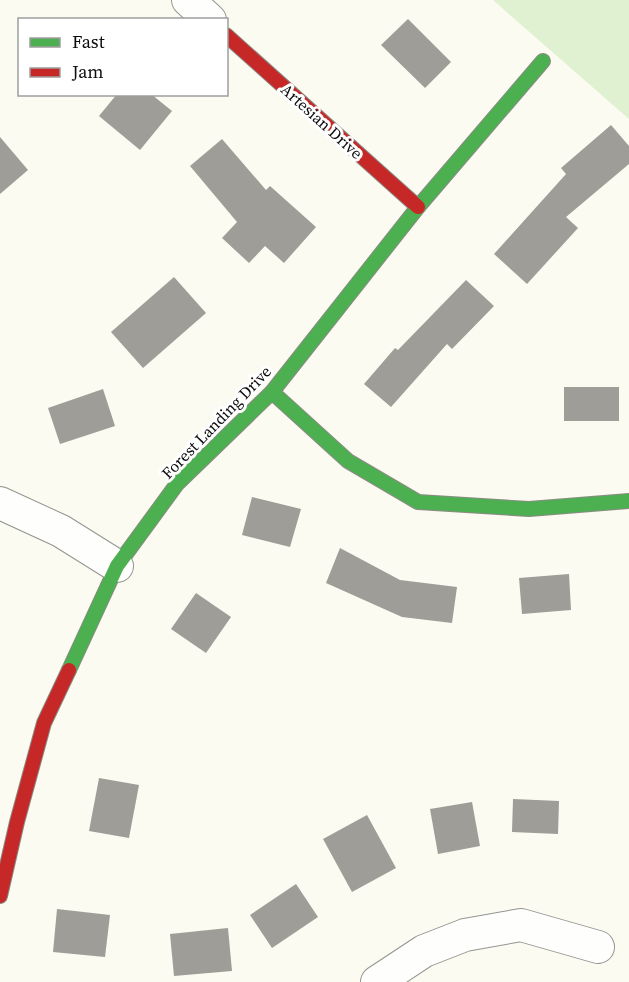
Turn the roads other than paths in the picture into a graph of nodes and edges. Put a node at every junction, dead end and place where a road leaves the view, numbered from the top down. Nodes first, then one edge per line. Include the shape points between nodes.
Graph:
1 (188, 0) edge
2 (208, 18) edge
3 (228, 36) edge
4 (543, 61) dead end
5 (418, 207) junction
6 (272, 392) junction
7 (629, 501) edge
8 (0, 503) edge
9 (117, 566) junction
10 (0, 896) edge
11 (598, 947) dead end
12 (377, 982) edge

1 - 2 street
3 - 5 street, Artesian Drive
4 - 5 street, Forest Landing Drive
5 - 6 street, Forest Landing Drive
6 - 7 street via 348,460 418,502 529,509
6 - 9 street, Forest Landing Drive via 177,484
8 - 9 street via 61,531
9 - 10 street, Forest Landing Drive via 44,723
11 - 12 street via 521,925 465,935 424,951

